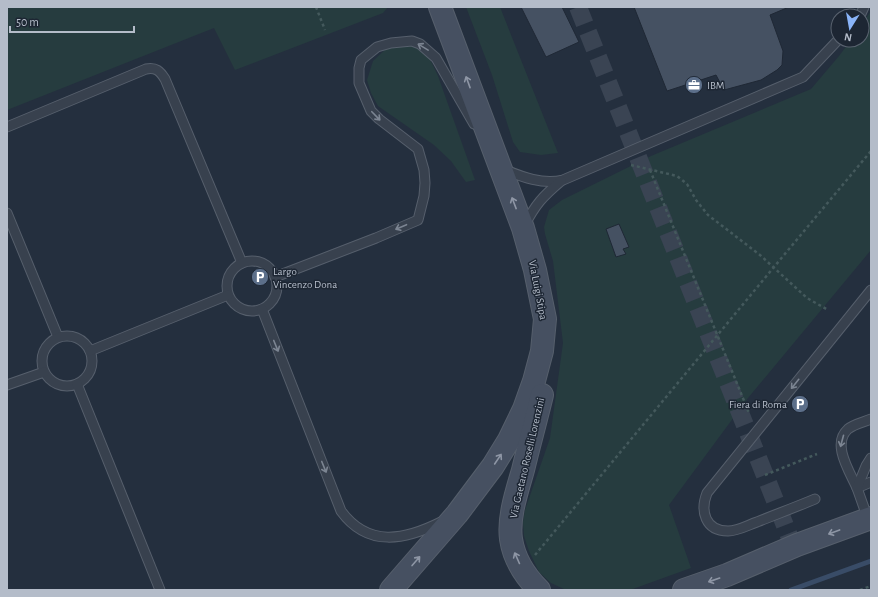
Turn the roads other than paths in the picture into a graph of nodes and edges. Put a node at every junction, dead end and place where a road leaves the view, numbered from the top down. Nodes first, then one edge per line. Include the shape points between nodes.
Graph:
1 (440, 7) edge
2 (830, 48) edge
3 (7, 126) edge
4 (498, 164) junction
5 (563, 180) junction
6 (7, 213) edge
7 (523, 228) junction
8 (242, 263) junction
9 (275, 277) junction
10 (871, 290) edge
11 (228, 295) junction
12 (262, 309) junction
13 (545, 319) junction
14 (58, 337) junction
15 (90, 350) junction
16 (44, 372) junction
17 (77, 384) junction
18 (7, 385) edge
19 (871, 419) edge
20 (871, 458) edge
21 (871, 482) edge
22 (857, 488) junction
23 (816, 499) dead end
24 (457, 514) junction
25 (870, 519) edge
26 (160, 590) edge
27 (391, 590) edge
28 (539, 590) edge
29 (684, 590) edge

4 -> 1 street, Via Luigi Stipa
2 - 5 lane via 803,77
3 - 8 lane via 146,69 157,69 165,79
4 - 5 lane via 518,175 538,180
7 -> 4 street, Via Luigi Stipa
4 -> 9 lane via 432,53 412,41 377,47 361,60 358,68 359,83 368,106 376,116 418,149 425,183 418,220
5 - 7 lane via 540,200
6 - 14 lane
7 - 13 street, Via Luigi Stipa
8 - 9 lane via 262,263
8 - 11 lane via 229,276
9 - 12 lane via 276,292 273,299
10 -> 23 lane via 707,493 703,508 707,521 716,529 728,531
11 - 12 lane via 231,301 242,309
11 - 15 lane
12 -> 24 lane via 341,511 353,525 376,536 402,537 425,530
24 -> 13 street, Via Luigi Stipa via 502,452 518,424 538,368
28 -> 13 street, Via Gaetano Roselli Lorenzini via 515,556 511,527 515,500 546,375 548,345
14 - 15 lane via 77,338
14 - 16 lane via 44,352
15 - 17 lane via 92,366 89,374
16 - 17 lane via 58,384
16 - 18 lane
17 - 26 lane
19 -> 22 lane via 848,429 841,441 842,454
20 - 22 lane
21 - 22 lane
22 - 25 lane
27 -> 24 street, Via Luigi Stipa
25 -> 29 street via 797,545 727,576

